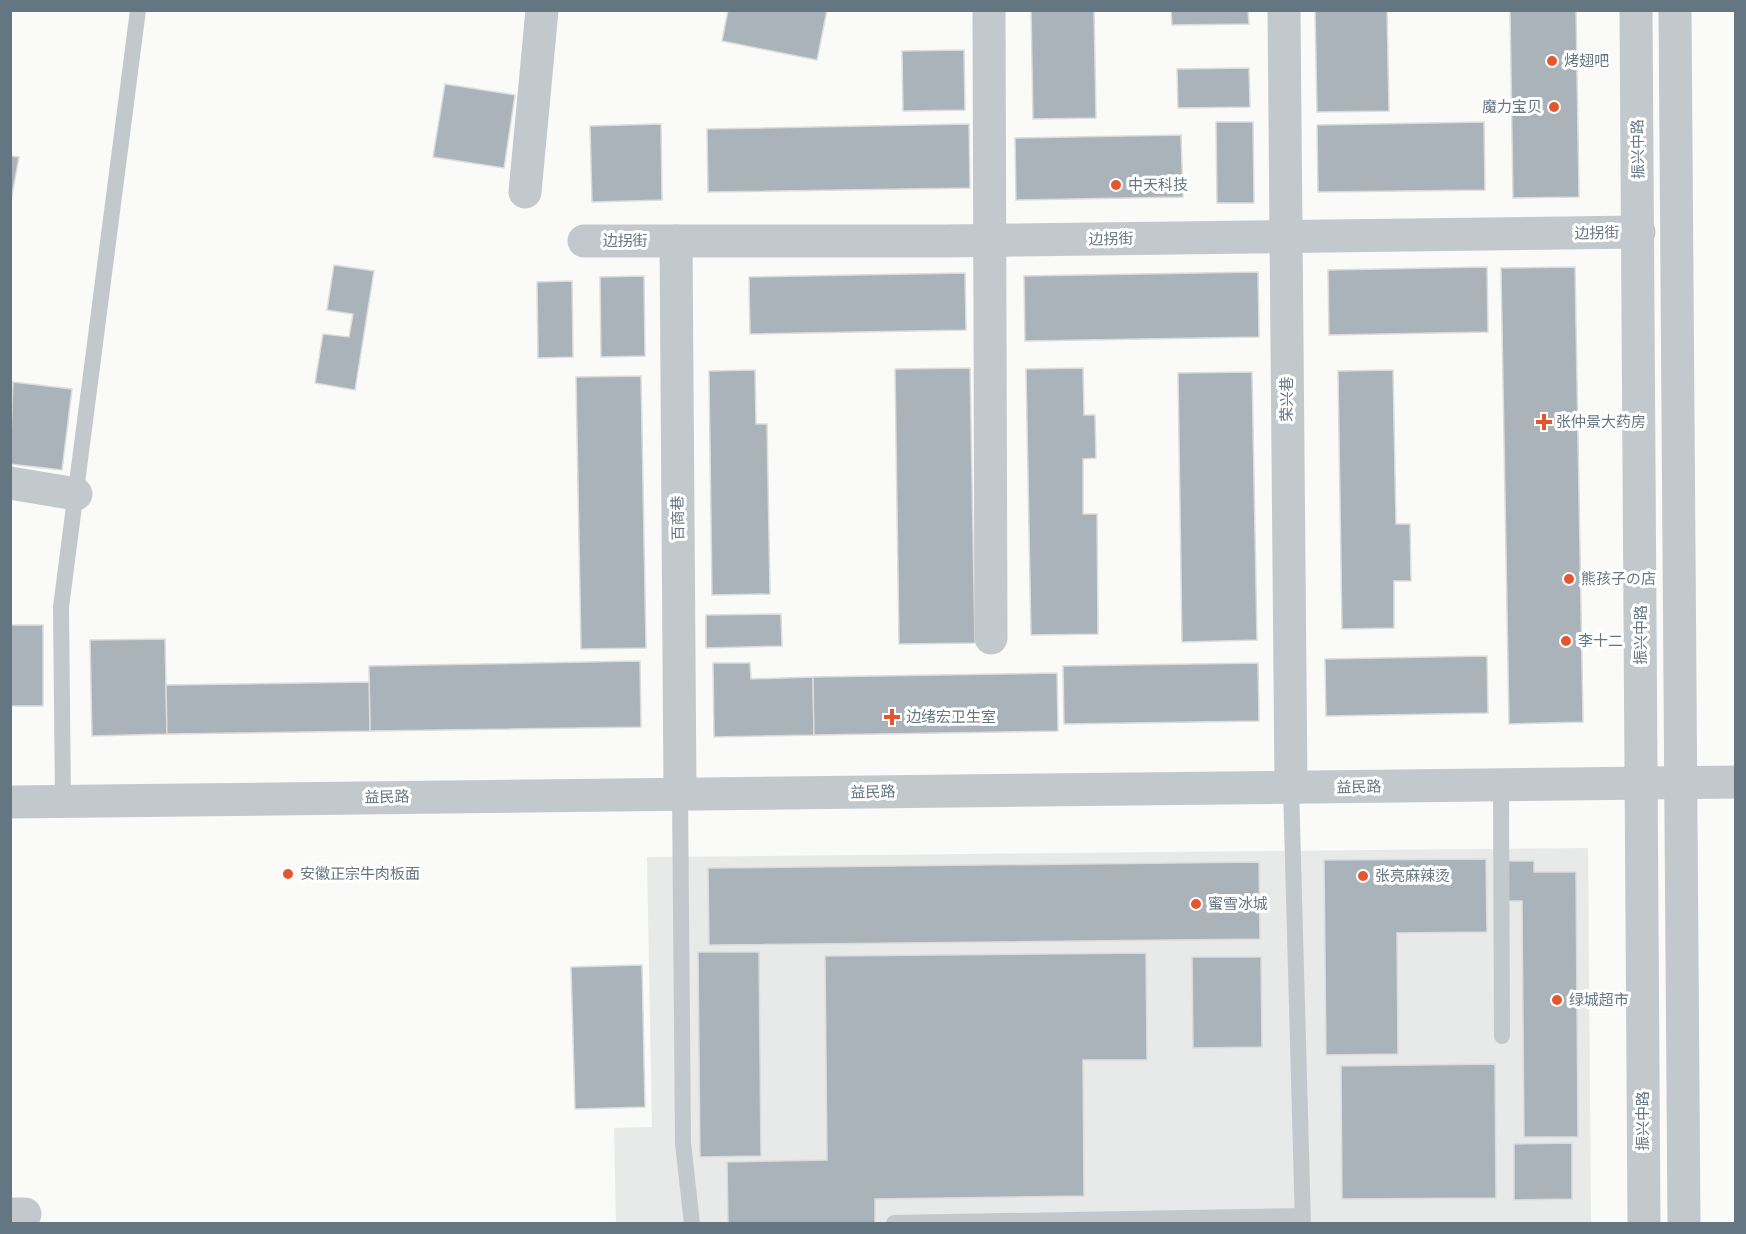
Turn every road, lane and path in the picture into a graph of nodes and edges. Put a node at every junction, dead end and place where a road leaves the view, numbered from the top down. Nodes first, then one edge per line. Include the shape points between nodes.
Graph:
1 (138, 10) edge
2 (542, 10) edge
3 (989, 10) edge
4 (1284, 10) edge
5 (1636, 10) edge
6 (1675, 10) edge
7 (525, 192) dead end
8 (1639, 232) junction
9 (1286, 237) junction
10 (584, 241) dead end
11 (676, 241) junction
12 (990, 241) junction
13 (10, 483) edge
14 (76, 494) junction
15 (991, 638) dead end
16 (1641, 782) junction
17 (1736, 782) edge
18 (1682, 783) junction
19 (1501, 785) junction
20 (1291, 788) junction
21 (681, 794) junction
22 (10, 801) edge
23 (63, 801) junction
24 (1502, 1036) dead end
25 (1303, 1220) edge
26 (894, 1223) edge
27 (692, 1224) edge
28 (1644, 1224) edge
29 (1684, 1224) edge

1 - 14 lane
2 - 7 street
3 - 12 street
4 - 9 street, 荣兴巷
5 - 8 street, 振兴中路
6 - 18 street
8 - 9 street, 边拐街
8 - 16 street, 振兴中路
9 - 12 street, 边拐街
9 - 20 street, 荣兴巷
10 - 11 street, 边拐街
11 - 12 street, 边拐街
11 - 21 street, 百商巷
12 - 15 street
13 - 14 street
14 - 23 lane via 61,607
16 - 18 street, 益民路
16 - 19 street, 益民路
16 - 28 street, 振兴中路
17 - 18 street, 益民路
18 - 29 street
19 - 20 street, 益民路
19 - 24 lane
20 - 21 street, 益民路
20 - 25 lane
21 - 23 street, 益民路
21 - 27 lane via 683,1143
22 - 23 street, 益民路
25 - 26 lane

